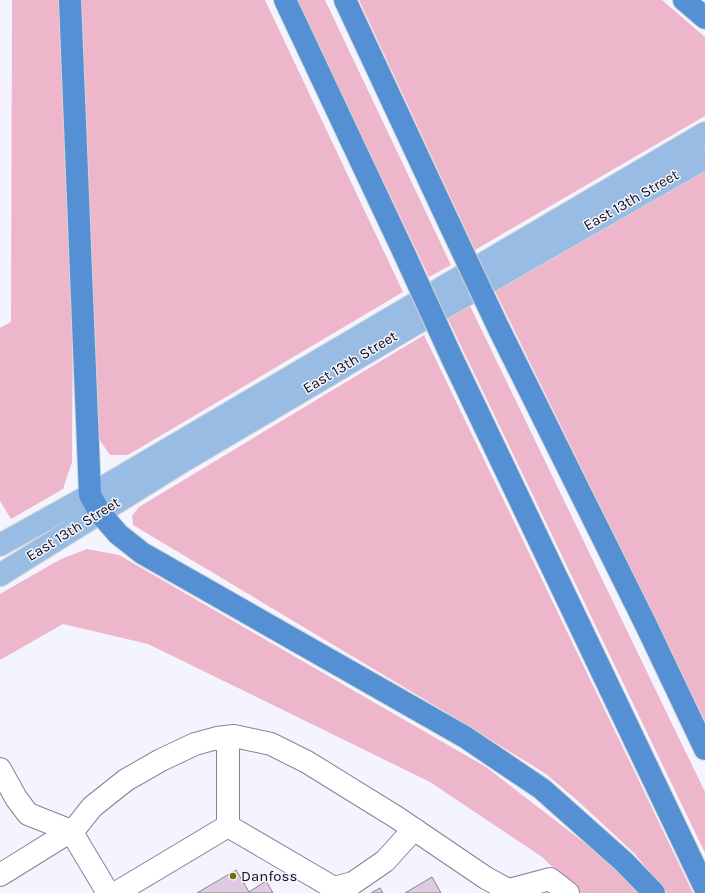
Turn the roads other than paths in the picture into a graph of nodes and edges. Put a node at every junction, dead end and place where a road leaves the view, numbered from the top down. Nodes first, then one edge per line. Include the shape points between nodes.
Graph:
1 (70, 0) edge
2 (285, 0) edge
3 (345, 0) edge
4 (684, 0) edge
5 (705, 18) edge
6 (705, 133) edge
7 (705, 158) edge
8 (95, 504) junction
9 (0, 545) edge
10 (0, 575) edge
11 (228, 737) junction
12 (705, 749) edge
13 (0, 769) edge
14 (228, 826) junction
15 (414, 829) junction
16 (71, 830) junction
17 (0, 875) edge
18 (705, 888) edge
19 (512, 892) edge
20 (108, 893) edge
21 (116, 893) edge
22 (568, 893) edge
23 (654, 893) edge

1 - 8 highway
2 - 18 highway, bridge via 452,358
3 - 12 highway, bridge via 499,329
4 - 5 highway
6 - 8 main road, East 13th Street
7 - 8 main road, East 13th Street via 410,327 187,459
8 - 9 main road, East 13th Street
8 - 10 main road, East 13th Street
8 - 23 highway via 118,534 142,553 465,737 542,789 624,862
11 - 14 lane
11 - 15 lane via 271,744 307,762
11 - 16 lane via 195,744 126,780 92,807
13 - 16 lane via 28,814
14 - 15 lane via 334,888 353,883 385,861
14 - 21 lane
15 - 19 lane via 486,878
16 - 17 lane
16 - 20 lane
19 - 22 lane via 550,879

